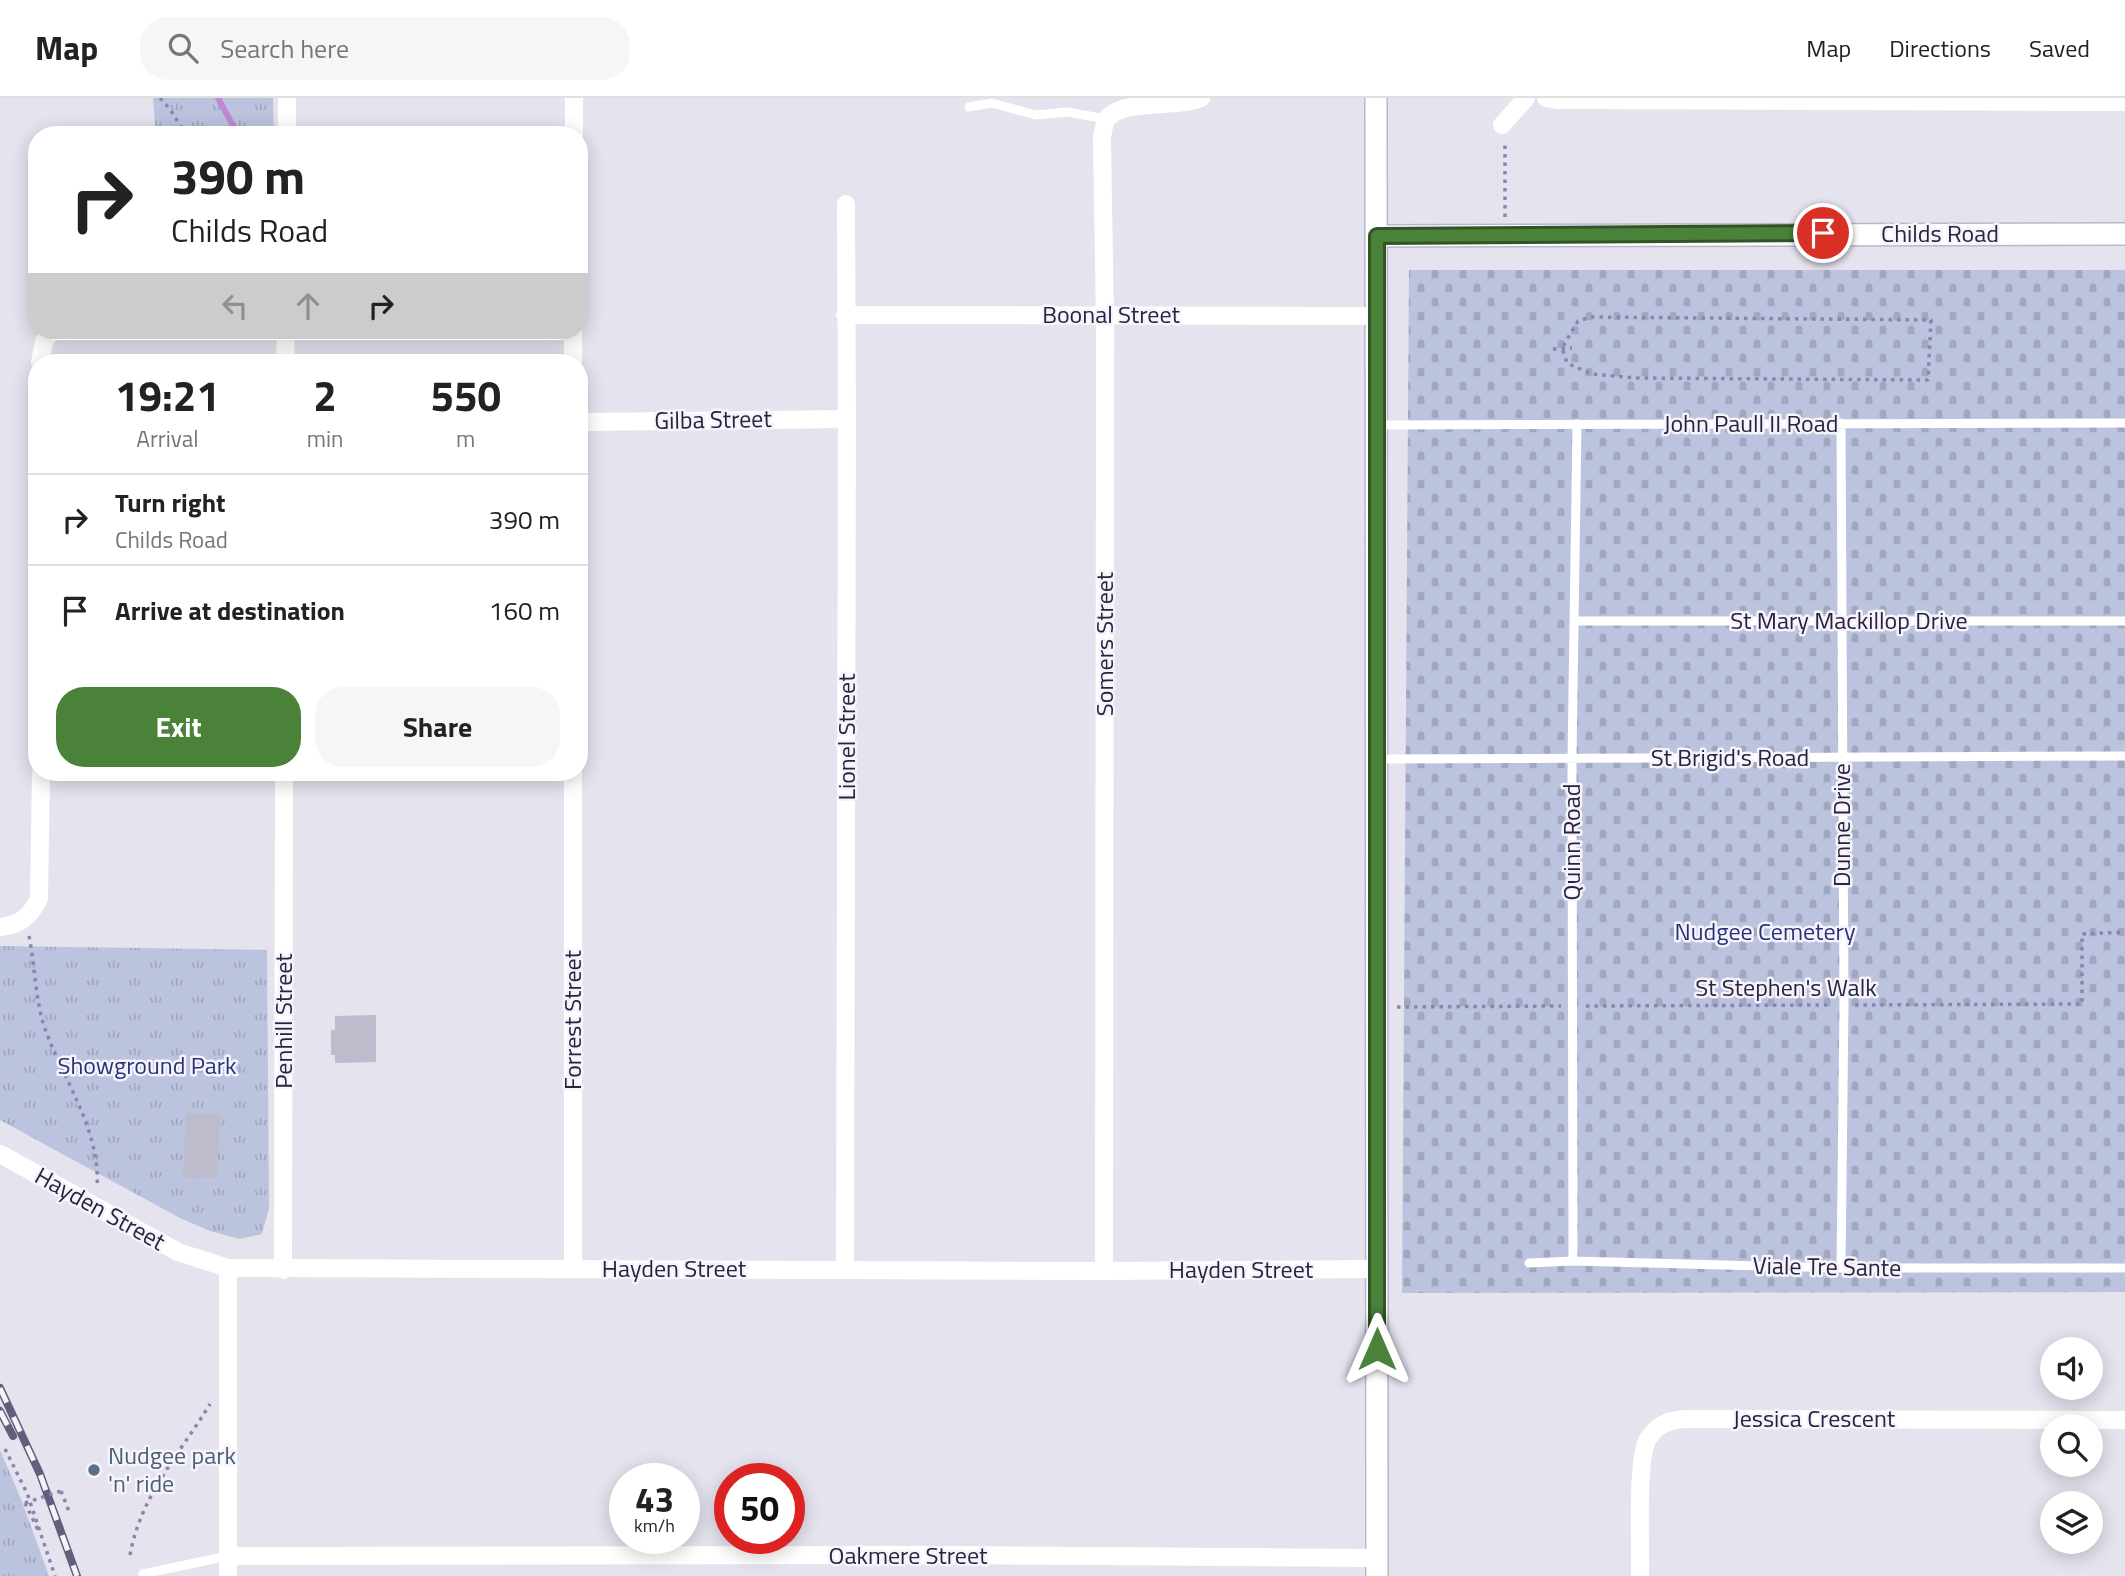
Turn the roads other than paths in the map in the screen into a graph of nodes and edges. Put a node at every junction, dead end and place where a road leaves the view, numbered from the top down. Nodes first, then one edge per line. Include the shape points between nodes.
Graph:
1 (287, 98) edge
2 (574, 98) edge
3 (1201, 98) edge
4 (1377, 98) edge
5 (1526, 98) edge
6 (1546, 98) edge
7 (2125, 102) edge
8 (968, 107) dead end
9 (1106, 119) junction
10 (1502, 125) road end
11 (287, 126) edge
12 (573, 126) edge
13 (846, 204) dead end
14 (2125, 234) edge
15 (1377, 236) junction
16 (1104, 314) junction
17 (845, 315) junction
18 (1377, 316) junction
19 (847, 419) junction
20 (588, 422) edge
21 (1841, 423) junction
22 (2125, 423) edge
23 (1577, 424) junction
24 (1377, 425) junction
25 (1574, 621) junction
26 (1841, 621) junction
27 (2125, 621) edge
28 (2125, 756) edge
29 (1842, 758) junction
30 (1572, 759) junction
31 (1377, 760) junction
32 (41, 781) edge
33 (284, 781) edge
34 (573, 781) edge
35 (0, 927) edge
36 (0, 1154) edge
37 (1573, 1261) junction
38 (1530, 1263) dead end
39 (228, 1268) junction
40 (1841, 1268) junction
41 (2125, 1268) edge
42 (573, 1269) junction
43 (1377, 1269) junction
44 (283, 1270) junction
45 (845, 1270) junction
46 (1104, 1271) junction
47 (2125, 1420) edge
48 (228, 1556) junction
49 (1377, 1567) edge
50 (143, 1574) edge
51 (228, 1576) edge
52 (1640, 1576) edge

1 - 11 street
2 - 12 street
3 - 9 street via 1128,103
4 - 15 main road
5 - 10 street
6 - 7 street
8 - 9 lane via 992,103 1036,115 1067,113
9 - 16 street, Somers Street via 1102,137
13 - 17 street, Lionel Street
14 - 15 main road, Childs Road
15 - 18 main road
16 - 17 street, Boonal Street
16 - 18 street, Boonal Street
16 - 46 street, Somers Street
17 - 19 street, Lionel Street
18 - 24 main road
19 - 20 street, Gilba Street
19 - 45 street, Lionel Street
21 - 22 lane, John Paull II Road
21 - 23 lane, John Paull II Road
21 - 26 lane, Dunne Drive
23 - 24 lane, John Paull II Road
23 - 25 lane, Quinn Road
24 - 31 main road
25 - 26 lane, St Mary Mackillop Drive
25 - 30 lane, Quinn Road
26 - 27 lane, St Mary Mackillop Drive
26 - 29 lane, Dunne Drive
28 - 29 lane, St Brigid's Road
29 - 30 lane, St Brigid's Road
29 - 40 lane, Dunne Drive
30 - 31 lane, St Brigid's Road
30 - 37 lane, Quinn Road
31 - 43 main road
32 - 35 street via 41,889 36,906 25,918
33 - 44 street, Penhill Street
34 - 42 street, Forrest Street
36 - 39 street, Hayden Street via 177,1252
37 - 38 lane, Viale Tre Sante
37 - 40 lane, Viale Tre Sante
39 - 44 street, Hayden Street
39 - 48 street
40 - 41 lane, Viale Tre Sante
42 - 44 street, Hayden Street
42 - 45 street, Hayden Street
43 - 46 street, Hayden Street
43 - 49 main road
45 - 46 street, Hayden Street
47 - 52 street, Jessica Crescent via 1666,1422 1647,1440 1641,1460
48 - 49 street, Oakmere Street via 941,1555
48 - 50 lane
48 - 51 street

